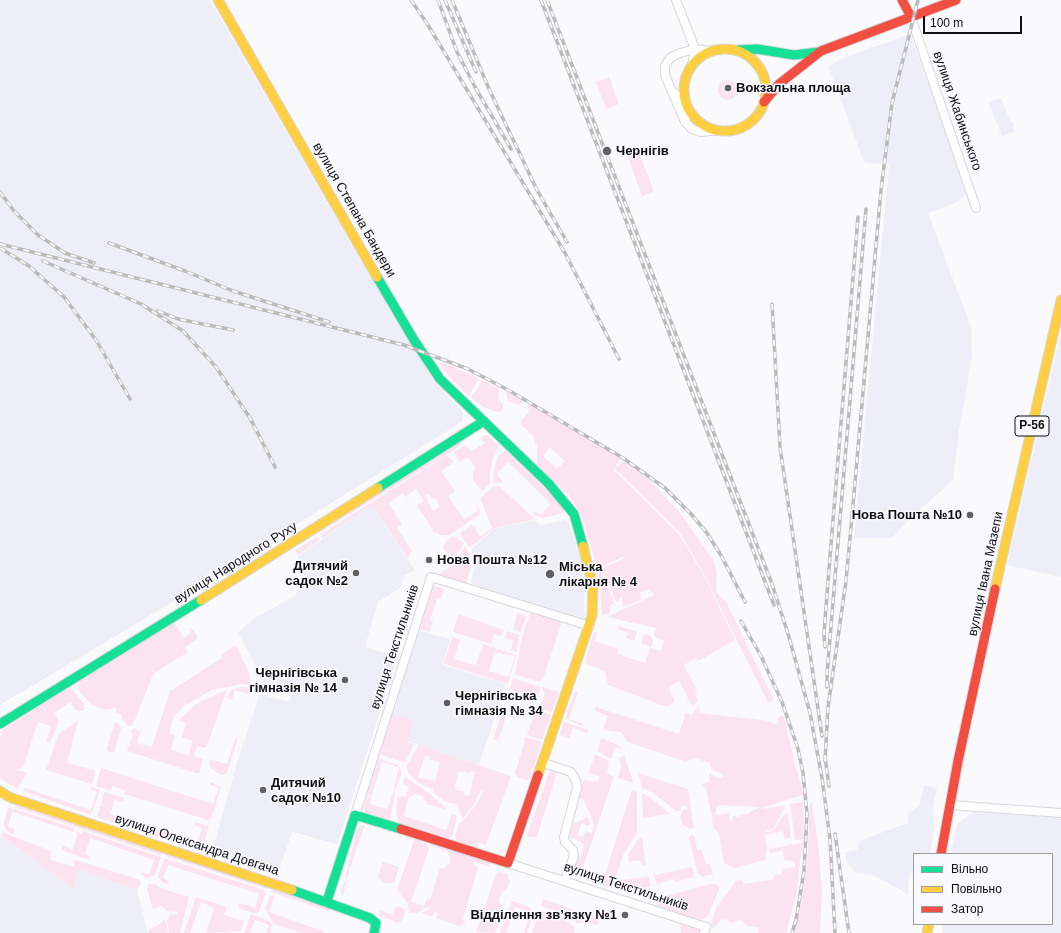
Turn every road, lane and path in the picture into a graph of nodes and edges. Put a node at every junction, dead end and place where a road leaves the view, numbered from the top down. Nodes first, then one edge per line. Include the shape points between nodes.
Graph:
1 (218, 0) edge
2 (676, 0) edge
3 (902, 0) edge
4 (956, 0) edge
5 (910, 17) junction
6 (695, 49) junction
7 (734, 50) junction
8 (711, 51) junction
9 (821, 51) junction
10 (692, 66) junction
11 (667, 81) junction
12 (764, 103) junction
13 (688, 107) junction
14 (685, 122) junction
15 (720, 130) junction
16 (976, 208) dead end
17 (1061, 300) edge
18 (484, 421) junction
19 (590, 626) junction
20 (0, 724) edge
21 (544, 763) junction
22 (0, 791) edge
23 (950, 805) junction
24 (1061, 813) edge
25 (355, 815) junction
26 (941, 853) edge
27 (508, 863) junction
28 (565, 880) junction
29 (327, 901) junction
30 (374, 933) edge
31 (704, 933) edge

1 - 18 street, вулиця Степана Бандери via 414,340 440,379
2 - 6 street
3 - 5 street, вулиця Жабинського
4 - 5 street
5 - 9 street
5 - 16 street, вулиця Жабинського
6 - 8 street
6 - 10 street
6 - 11 street via 670,58 666,66
7 - 8 street
7 - 9 street via 794,54
7 - 12 street via 750,57 761,70 765,80
8 - 10 street via 700,57
9 - 12 street via 779,84
10 - 13 street via 684,86
11 - 13 street
11 - 14 street
12 - 15 street via 754,119 744,126 733,130
13 - 14 street
13 - 15 street via 700,122
14 - 15 street via 692,129 701,132
17 - 23 street, вулиця Івана Мазепи / Р-56 via 1018,483
18 - 19 street via 549,484 574,514 593,587
18 - 20 street, вулиця Народного Руху
19 - 21 street
19 - 25 street, вулиця Текстильників via 431,577
21 - 27 street
21 - 28 street via 571,772 576,780 577,788 564,837 574,856
22 - 29 street, вулиця Олександра Довгача via 9,798
23 - 24 street
23 - 26 street, вулиця Івана Мазепи / Р-56
25 - 27 street, вулиця Текстильників
25 - 29 street, вулиця Текстильників
27 - 28 street, вулиця Текстильників
28 - 31 street, вулиця Текстильників via 706,927
29 - 30 street, вулиця Олександра Довгача via 370,918 376,923

